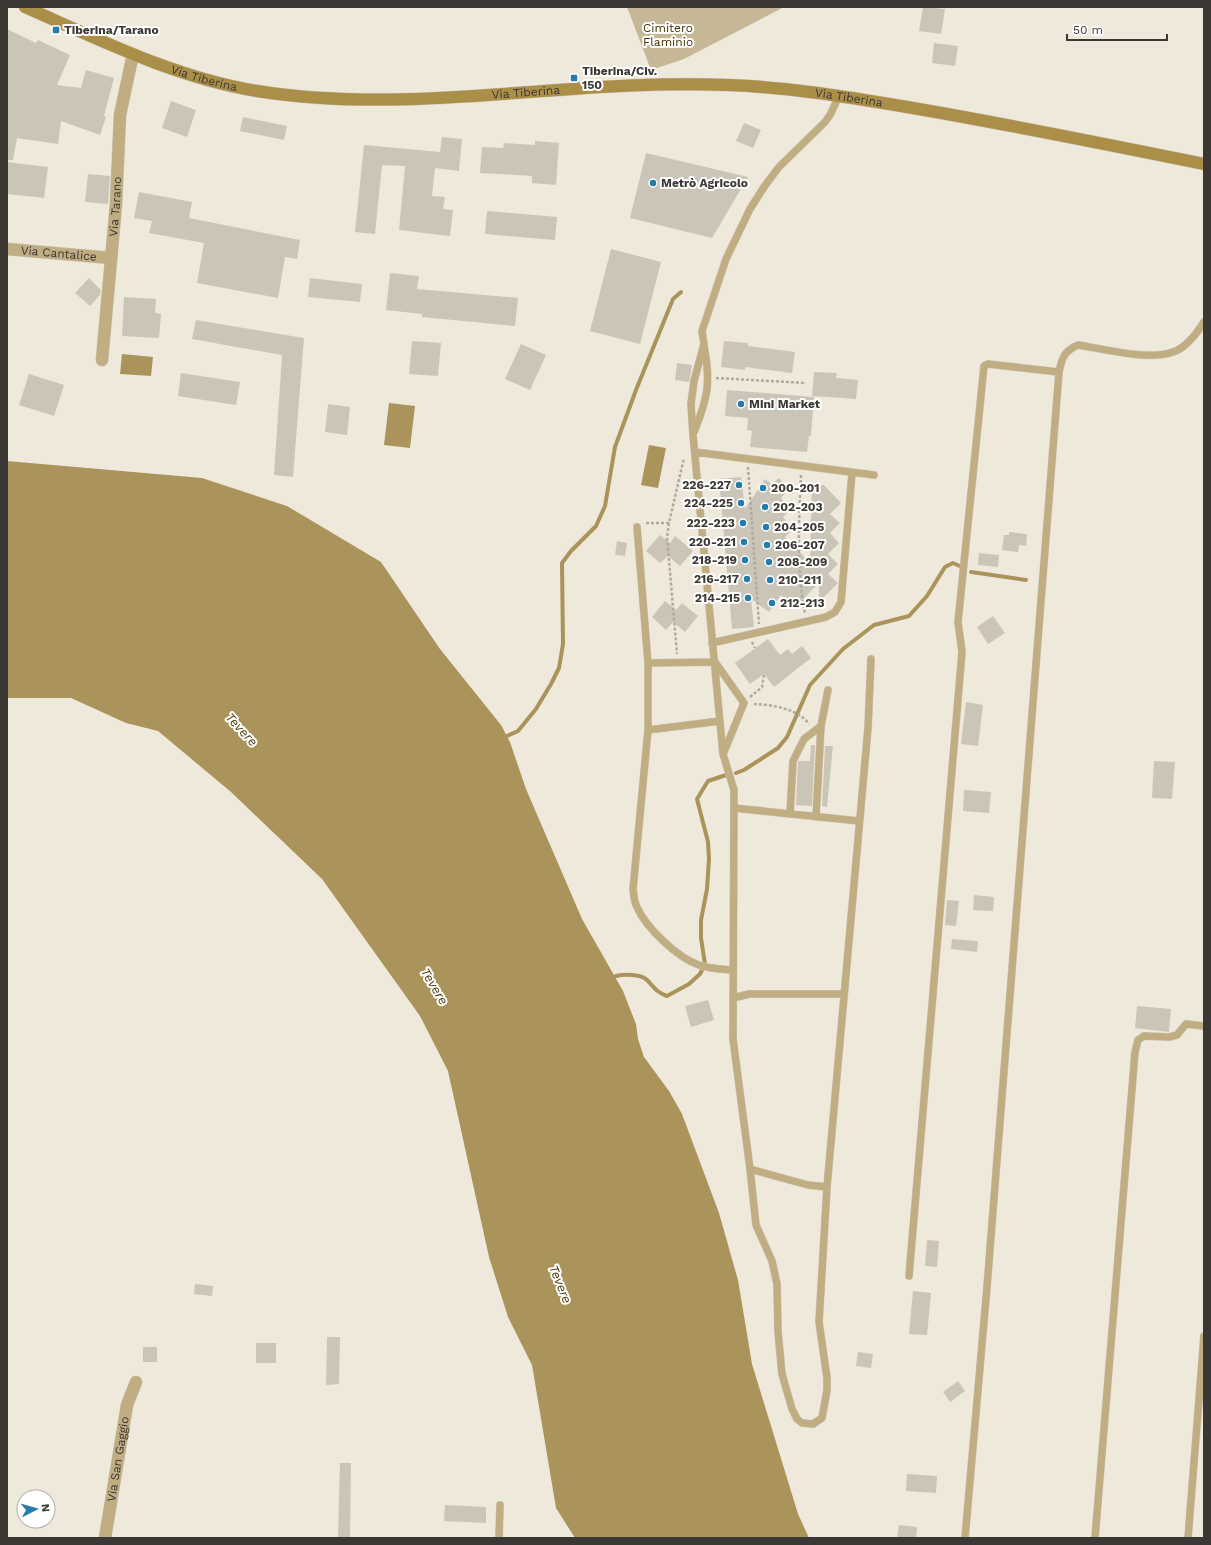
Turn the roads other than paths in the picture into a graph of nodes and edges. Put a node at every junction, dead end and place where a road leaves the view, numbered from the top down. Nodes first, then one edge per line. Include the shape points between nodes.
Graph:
1 (25, 7) edge
2 (133, 54) junction
3 (839, 96) junction
4 (1204, 164) edge
5 (7, 249) edge
6 (111, 258) junction
7 (1204, 322) edge
8 (704, 344) junction
9 (102, 360) dead end
10 (1059, 372) junction
11 (693, 435) junction
12 (695, 452) junction
13 (852, 473) junction
14 (874, 475) dead end
15 (637, 528) road end
16 (712, 643) junction
17 (871, 659) dead end
18 (715, 662) junction
19 (648, 663) junction
20 (828, 690) dead end
21 (720, 721) junction
22 (821, 726) junction
23 (648, 730) junction
24 (723, 754) junction
25 (734, 808) junction
26 (790, 814) junction
27 (816, 816) junction
28 (859, 821) junction
29 (732, 970) junction
30 (844, 994) junction
31 (732, 998) junction
32 (1204, 1026) edge
33 (750, 1169) junction
34 (827, 1187) junction
35 (909, 1276) dead end
36 (1204, 1336) edge
37 (136, 1382) dead end
38 (500, 1505) dead end
39 (105, 1538) edge
40 (499, 1538) edge
41 (965, 1538) edge
42 (1095, 1538) edge
43 (1188, 1538) edge

1 - 2 main road, Via Tiberina
2 - 3 main road, Via Tiberina via 236,87 344,100 688,84 744,86
2 - 6 street, Via Tarano via 120,114
3 - 4 main road, Via Tiberina via 978,119
3 - 8 lane via 825,122 779,167 750,209 726,259 713,294 702,331
5 - 6 street, Via Cantalice
6 - 9 street, Via Tarano
7 - 10 lane via 1187,343 1173,352 1145,356 1078,346 1067,350
8 - 11 lane via 691,404
8 - 11 lane via 709,378 704,409
10 - 35 lane via 988,364 984,366 982,375 958,622 962,652
10 - 41 lane
11 - 12 lane
12 - 13 lane
12 - 16 lane
13 - 14 lane
13 - 16 lane via 841,602 835,612 826,617
15 - 19 lane
16 - 18 lane
17 - 28 lane via 868,728
18 - 19 lane
18 - 21 lane
18 - 24 lane via 744,703
19 - 23 lane
20 - 22 lane
21 - 23 lane
21 - 24 lane
22 - 26 lane via 804,739 793,761
22 - 27 lane
23 - 29 lane via 633,889 637,908 657,934 686,960 707,967
24 - 25 lane via 734,790
25 - 26 lane
25 - 29 lane
26 - 27 lane
27 - 28 lane
28 - 30 lane
29 - 31 lane
30 - 31 lane via 749,994
30 - 34 lane
31 - 33 lane via 733,1039
32 - 42 lane via 1186,1024 1177,1035 1169,1037 1144,1036 1138,1040 1135,1052
33 - 34 lane via 808,1185
33 - 34 lane via 756,1225 772,1261 777,1284 782,1374 792,1409 797,1419 807,1424 813,1424 822,1418 827,1390 819,1322
36 - 43 lane
37 - 39 street, Via San Gaggio via 127,1405
38 - 40 lane

